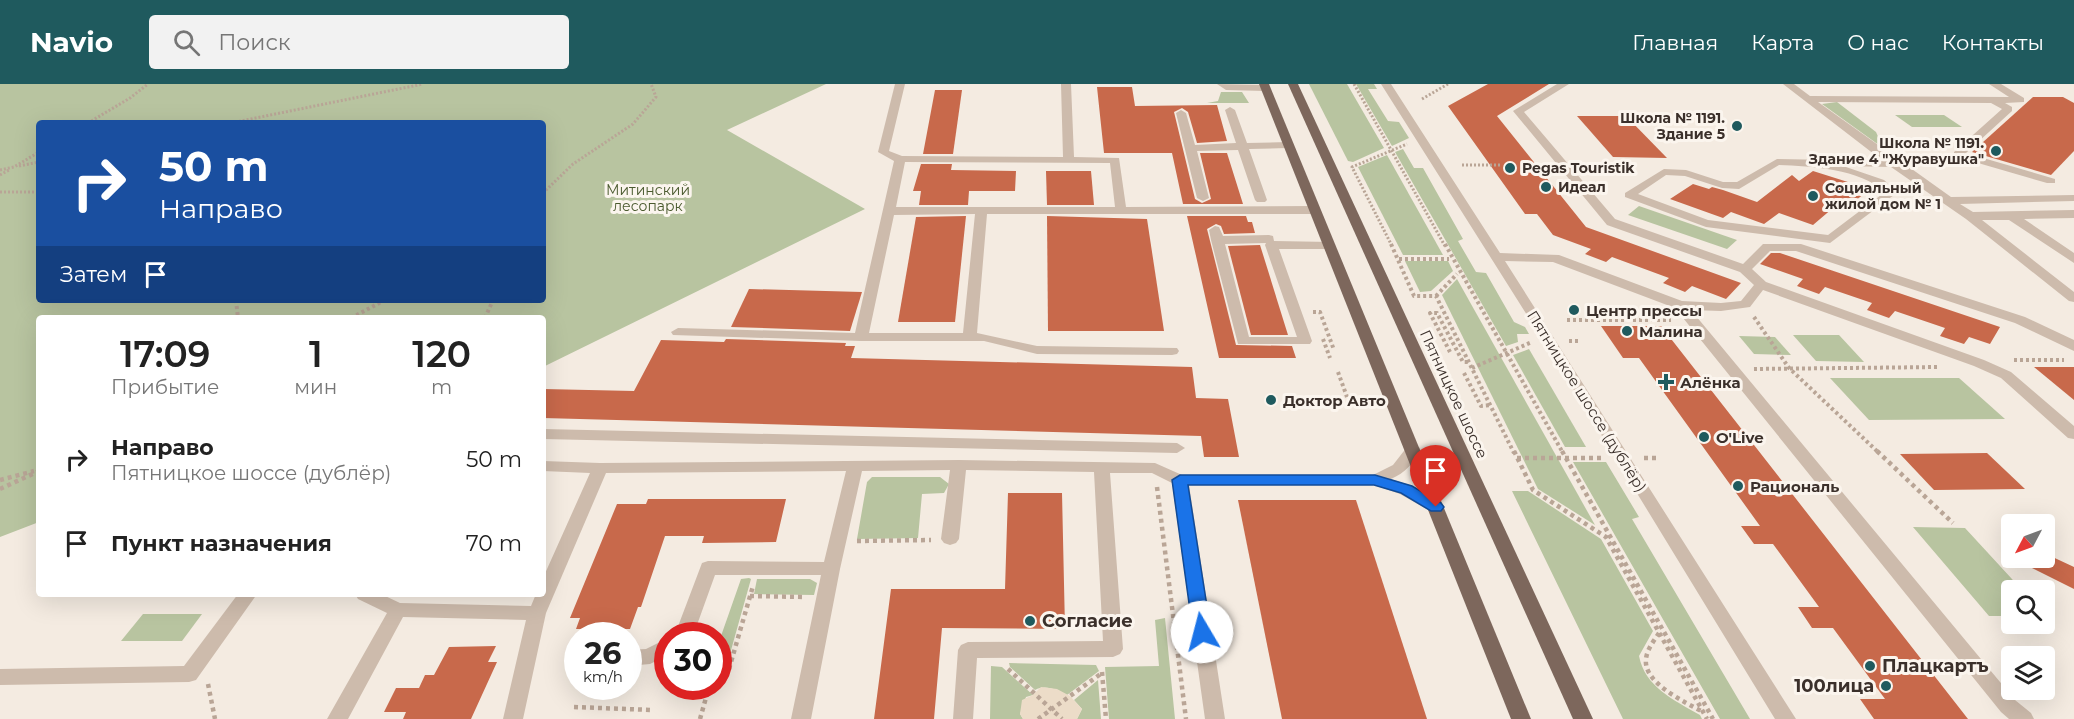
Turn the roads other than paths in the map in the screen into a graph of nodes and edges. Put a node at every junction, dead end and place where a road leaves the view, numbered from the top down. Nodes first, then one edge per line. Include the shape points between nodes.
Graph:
1 (900, 84) edge
2 (1066, 84) edge
3 (1222, 84) edge
4 (1293, 84) edge
5 (1386, 84) edge
6 (1564, 84) edge
7 (1788, 84) edge
8 (1994, 84) edge
9 (1264, 86) edge
10 (1808, 99) junction
11 (1993, 100) junction
12 (1230, 110) dead end
13 (1181, 113) dead end
14 (1288, 145) junction
15 (1191, 148) junction
16 (1244, 148) junction
17 (900, 159) junction
18 (1070, 160) junction
19 (1823, 164) junction
20 (1894, 164) junction
21 (2051, 180) dead end
22 (1203, 198) dead end
23 (2074, 198) edge
24 (1261, 200) dead end
25 (1948, 201) junction
26 (1314, 210) junction
27 (889, 211) junction
28 (981, 211) junction
29 (1121, 211) junction
30 (2074, 214) edge
31 (1970, 216) junction
32 (2012, 216) junction
33 (1268, 237) junction
34 (1327, 245) junction
35 (1497, 257) junction
36 (2074, 259) edge
37 (1745, 269) junction
38 (1761, 285) junction
39 (2074, 298) edge
40 (1680, 305) junction
41 (678, 332) dead end
42 (861, 337) junction
43 (970, 337) junction
44 (2074, 347) edge
45 (1172, 351) dead end
46 (546, 434) edge
47 (2074, 434) edge
48 (1177, 448) dead end
49 (1413, 451) junction
50 (959, 465) junction
51 (546, 466) edge
52 (855, 466) junction
53 (1102, 466) junction
54 (600, 468) junction
55 (1180, 480) junction
56 (1375, 480) junction
57 (1436, 507) junction
58 (950, 539) road end
59 (831, 568) junction
60 (546, 592) edge
61 (246, 597) edge
62 (370, 597) edge
63 (544, 597) edge
64 (398, 610) junction
65 (537, 613) junction
66 (689, 622) edge
67 (0, 677) edge
68 (337, 719) edge
69 (513, 719) edge
70 (801, 719) edge
71 (963, 719) edge
72 (1215, 719) edge
73 (1521, 719) edge
74 (1583, 719) edge
75 (1786, 719) edge
76 (2024, 719) edge

1 - 17 street via 884,152
2 - 18 street
3 - 9 street
4 - 74 main road, Пятницкое шоссе
5 - 35 street, Пятницкое шоссе (дублёр)
6 - 37 street via 1518,111 1611,222
7 - 10 street
8 - 11 street via 2021,100
9 - 14 main road
10 - 11 street
10 - 20 street
11 - 21 street via 2008,109 1958,153
12 - 16 street
13 - 15 street
14 - 16 street
14 - 26 main road
15 - 16 street
15 - 22 street
16 - 24 street
17 - 18 street
17 - 27 street
18 - 29 street via 1115,160
19 - 19 street via 1777,162 1739,186 1722,185 1686,173 1664,172 1629,195 1706,223 1830,240 1892,192 1872,179
19 - 20 street
20 - 25 street
23 - 25 street
25 - 31 street
26 - 29 street
26 - 34 main road
27 - 28 street
27 - 42 street
28 - 29 street
28 - 43 street
30 - 32 street
31 - 32 street
31 - 39 street
32 - 36 street
33 - 33 street via 1305,341 1243,341 1216,235
33 - 34 street
34 - 49 main road
35 - 40 street via 1555,258
35 - 75 street, Пятницкое шоссе (дублёр)
37 - 38 street
37 - 44 street via 1767,247 1797,247 2020,320
38 - 40 street via 1745,303 1721,307
38 - 47 street via 2006,375
40 - 76 street via 2000,697
41 - 42 street
42 - 43 street
43 - 45 street via 1037,350
46 - 48 street
49 - 56 street via 1399,469
49 - 57 main road
50 - 52 street
50 - 53 street
50 - 58 street
51 - 54 street
52 - 54 street
52 - 59 street
53 - 55 street via 1155,468
53 - 71 street via 1113,649 968,650
54 - 60 street
55 - 56 street
55 - 72 street
56 - 57 street via 1406,490
57 - 73 main road
59 - 66 street via 708,568
59 - 70 street
61 - 67 street via 189,674
62 - 64 street
63 - 65 street
64 - 65 street
64 - 68 street
65 - 69 street

